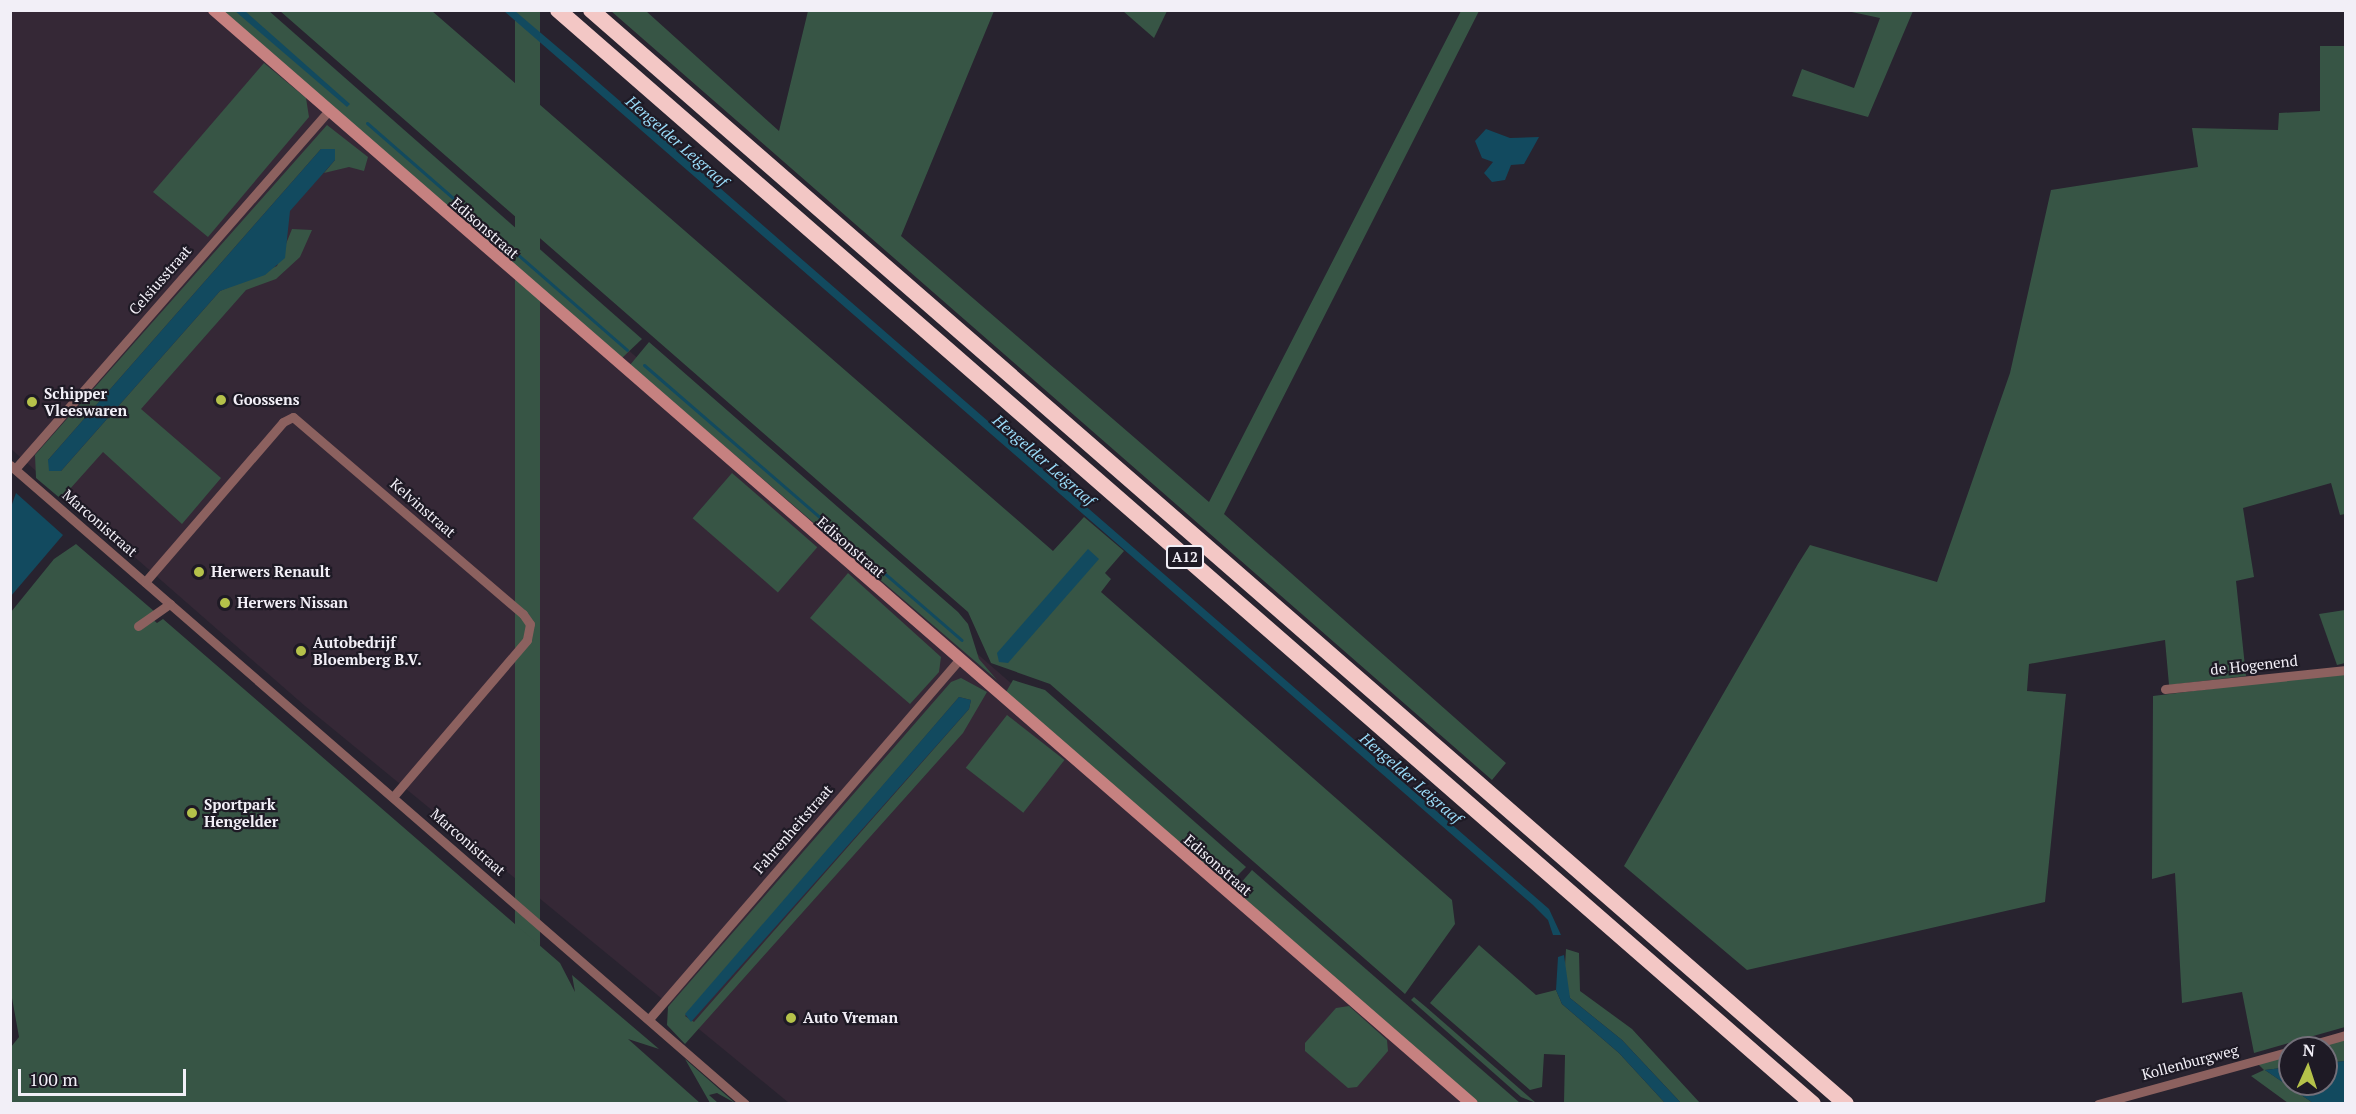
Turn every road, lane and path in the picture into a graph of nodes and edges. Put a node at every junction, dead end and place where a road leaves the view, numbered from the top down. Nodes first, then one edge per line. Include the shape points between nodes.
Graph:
1 (214, 10) edge
2 (558, 10) edge
3 (591, 10) edge
4 (328, 111) junction
5 (13, 467) edge
6 (145, 582) junction
7 (170, 604) junction
8 (138, 626) dead end
9 (959, 660) junction
10 (2346, 670) edge
11 (2165, 689) dead end
12 (393, 797) junction
13 (649, 1019) junction
14 (2278, 1054) edge
15 (745, 1104) edge
16 (1472, 1104) edge
17 (1813, 1104) edge
18 (1846, 1104) edge
19 (2098, 1104) edge

1 - 4 street, Edisonstraat
2 - 17 highway, A12
3 - 18 highway, A12
4 - 5 street, Celsiusstraat
4 - 9 street, Edisonstraat
5 - 6 street, Marconistraat
6 - 7 street, Marconistraat
6 - 12 street, Kelvinstraat via 283,422 293,417 523,614 530,624 527,640
7 - 8 street
7 - 12 street, Marconistraat
9 - 13 street, Fahrenheitstraat
9 - 16 street, Edisonstraat
10 - 11 street, de Hogenend
12 - 13 street, Marconistraat
13 - 15 street, Marconistraat
14 - 19 street, Kollenburgweg

